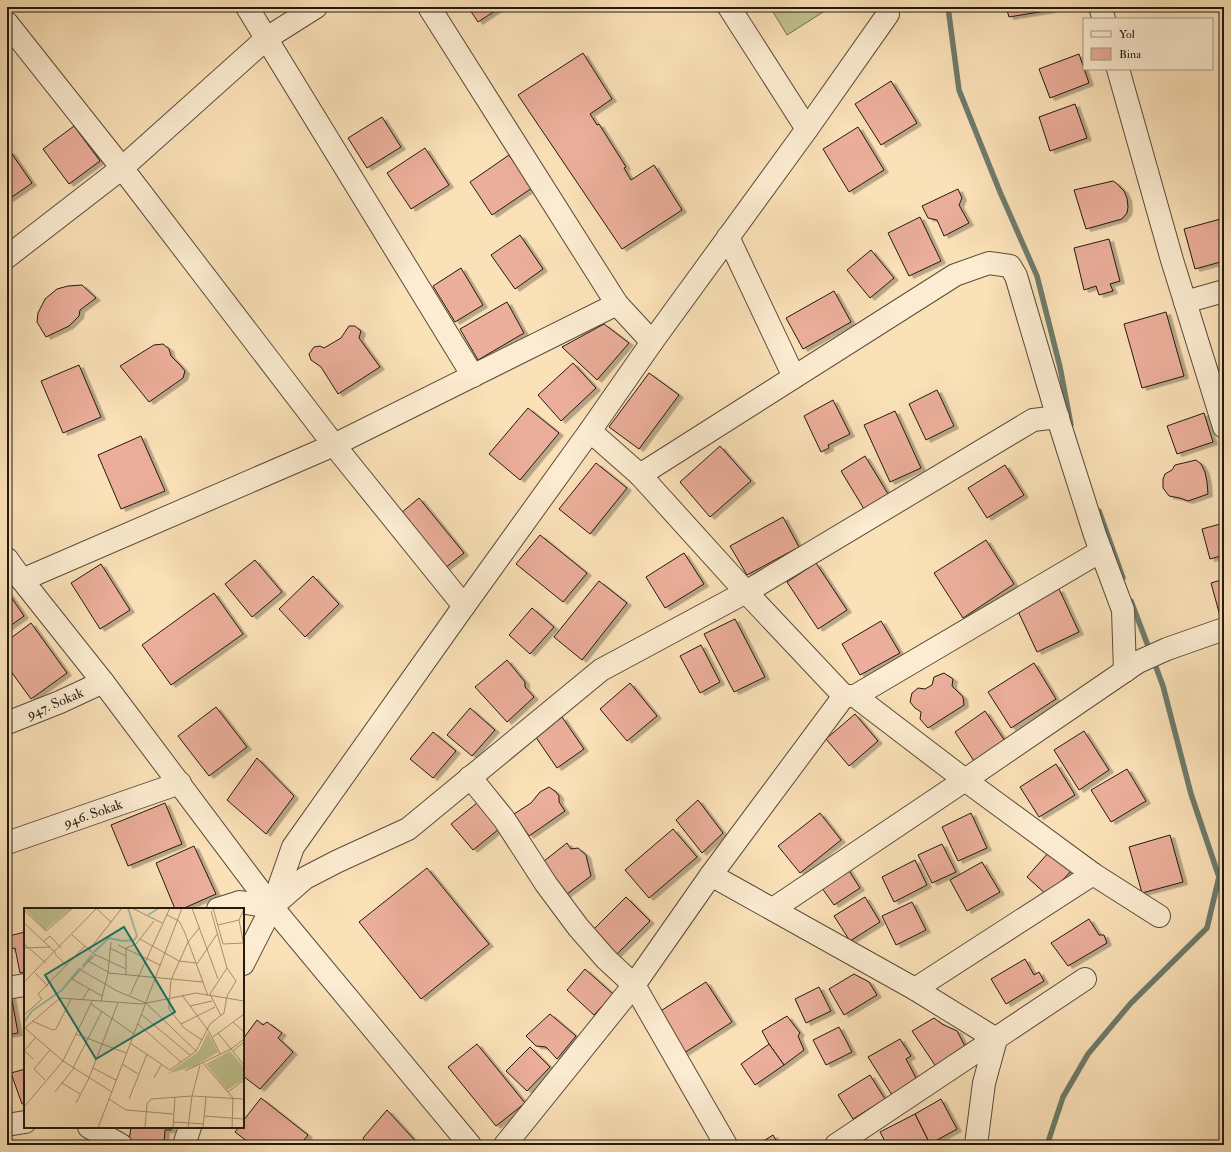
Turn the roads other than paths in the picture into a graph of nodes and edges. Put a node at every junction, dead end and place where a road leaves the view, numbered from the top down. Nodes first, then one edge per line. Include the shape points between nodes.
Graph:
1 (247, 7) edge
2 (316, 7) edge
3 (429, 7) edge
4 (729, 7) edge
5 (1100, 7) edge
6 (888, 10) edge
7 (1104, 18) edge
8 (7, 22) edge
9 (267, 38) junction
10 (1118, 70) edge
11 (807, 129) junction
12 (122, 168) junction
13 (728, 237) junction
14 (7, 258) edge
15 (1224, 291) edge
16 (1185, 302) junction
17 (617, 304) junction
18 (652, 342) junction
19 (473, 376) junction
20 (794, 377) junction
21 (1058, 417) junction
22 (1224, 427) edge
23 (590, 431) junction
24 (334, 445) junction
25 (640, 475) junction
26 (1100, 551) junction
27 (7, 559) edge
28 (22, 580) junction
29 (746, 592) junction
30 (464, 606) junction
31 (1222, 636) edge
32 (1131, 666) junction
33 (103, 682) junction
34 (850, 696) junction
35 (7, 723) edge
36 (470, 777) junction
37 (965, 780) junction
38 (180, 784) junction
39 (7, 843) edge
40 (1093, 874) junction
41 (711, 875) junction
42 (272, 907) junction
43 (221, 908) edge
44 (773, 909) junction
45 (1159, 916) dead end
46 (244, 962) edge
47 (1085, 980) dead end
48 (24, 984) edge
49 (634, 985) junction
50 (7, 988) edge
51 (915, 989) junction
52 (996, 1039) junction
53 (24, 1122) edge
54 (7, 1125) edge
55 (91, 1128) edge
56 (190, 1128) edge
57 (121, 1145) edge
58 (184, 1145) edge
59 (470, 1145) edge
60 (505, 1145) edge
61 (726, 1145) edge
62 (836, 1145) edge
63 (976, 1145) edge

1 - 9 street
2 - 9 street
3 - 17 street
4 - 11 street
5 - 7 street
6 - 11 street
8 - 12 street
9 - 12 street
9 - 19 street
10 - 16 street
11 - 13 street
12 - 14 street
12 - 24 street
13 - 18 street
13 - 20 street
15 - 16 street
16 - 22 street
17 - 18 street
17 - 19 street
18 - 23 street
19 - 24 street
20 - 21 street via 955,275 989,263 1010,266 1016,276
20 - 25 street
21 - 26 street
21 - 29 street via 1032,420
23 - 25 street
23 - 30 street
24 - 28 street
24 - 30 street
25 - 29 street
26 - 32 street via 1122,610
26 - 34 street
27 - 28 street
28 - 33 street
29 - 34 street
29 - 36 street via 601,670
30 - 42 street via 293,847
31 - 32 street via 1168,649
32 - 37 street
33 - 35 street, 947. Sokak
33 - 38 street
34 - 37 street
34 - 41 street
36 - 42 street via 408,829 305,878
36 - 49 street via 504,819 546,884 578,927 606,959
37 - 40 street
37 - 44 street
38 - 39 street, 946. Sokak
38 - 42 street
40 - 45 street
40 - 51 street
41 - 44 street
41 - 49 street
42 - 43 street via 240,902
42 - 46 street
42 - 59 street
44 - 51 street
47 - 52 street
48 - 50 street
49 - 60 street
49 - 61 street
51 - 52 street
52 - 62 street
52 - 63 street via 984,1083
53 - 54 street
55 - 57 street
56 - 58 street

